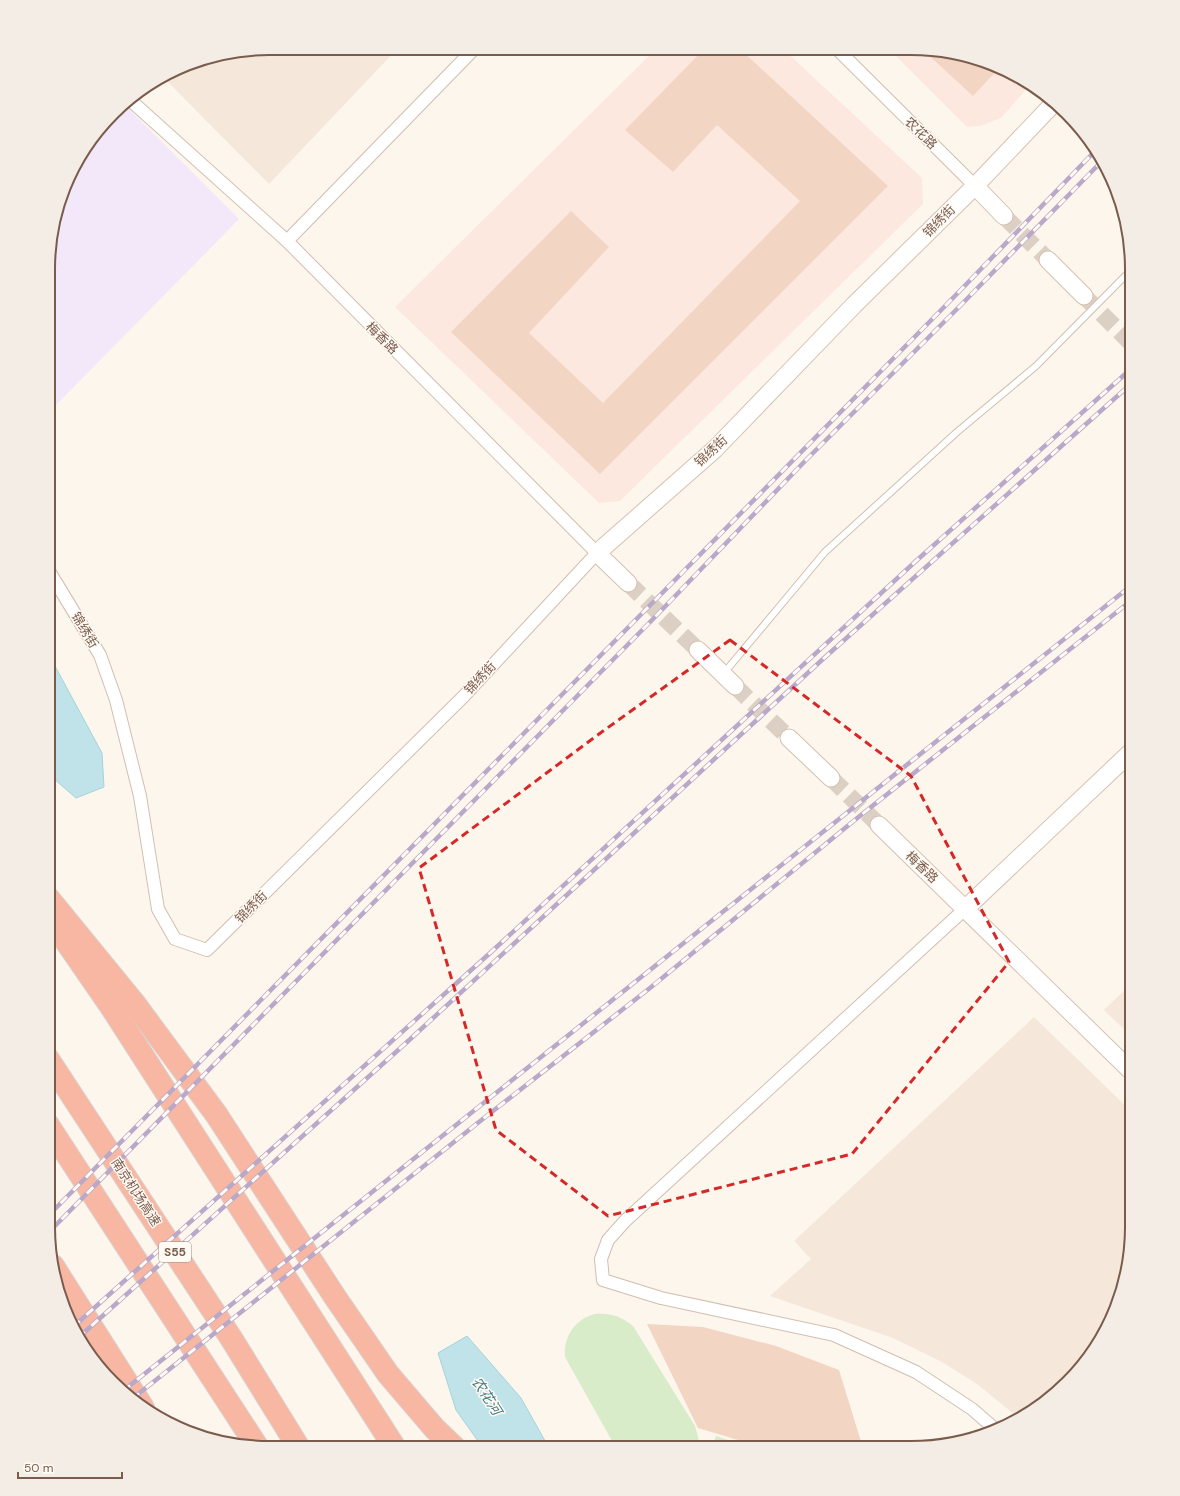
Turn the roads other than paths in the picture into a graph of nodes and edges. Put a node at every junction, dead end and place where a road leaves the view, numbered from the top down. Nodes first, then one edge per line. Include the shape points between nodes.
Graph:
1 (468, 55) edge
2 (843, 55) edge
3 (134, 103) edge
4 (1050, 107) edge
5 (975, 186) junction
6 (1004, 216) tunnel mouth
7 (287, 241) junction
8 (1048, 260) tunnel mouth
9 (1125, 276) edge
10 (1084, 296) tunnel mouth
11 (597, 553) junction
12 (55, 581) edge
13 (628, 583) tunnel mouth
14 (698, 650) tunnel mouth
15 (723, 674) junction
16 (735, 686) tunnel mouth
17 (789, 738) tunnel mouth
18 (1125, 758) edge
19 (831, 778) tunnel mouth
20 (879, 825) tunnel mouth
21 (55, 906) edge
22 (966, 908) junction
23 (55, 925) edge
24 (1125, 1065) edge
25 (55, 1070) edge
26 (55, 1136) edge
27 (61, 1279) edge
28 (133, 1392) edge
29 (991, 1426) edge
30 (253, 1441) edge
31 (295, 1441) edge
32 (390, 1441) edge
33 (448, 1441) edge

1 - 7 street
2 - 5 street, 农花路
3 - 7 street, 梅香路
4 - 5 street, 锦绣街
5 - 6 street, 农花路
5 - 11 street, 锦绣街 via 854,305 715,449
7 - 11 street, 梅香路
8 - 10 street
9 - 15 lane via 1036,366 957,432 825,552
11 - 12 street, 锦绣街 via 463,697 207,950 175,939 158,909 140,796 116,700 100,655
11 - 13 street, 梅香路
14 - 15 street
15 - 16 street
17 - 19 street
18 - 22 street
20 - 22 street, 梅香路
21 - 33 highway via 134,1003 216,1114 334,1297 388,1374
22 - 24 street, 梅香路
22 - 29 street via 625,1221 608,1240 601,1259 603,1280 661,1298 834,1335 916,1372 972,1409
23 - 32 highway via 112,1008
25 - 31 highway, 南京机场高速 / S55 via 227,1332
26 - 30 highway, S55
27 - 28 highway

